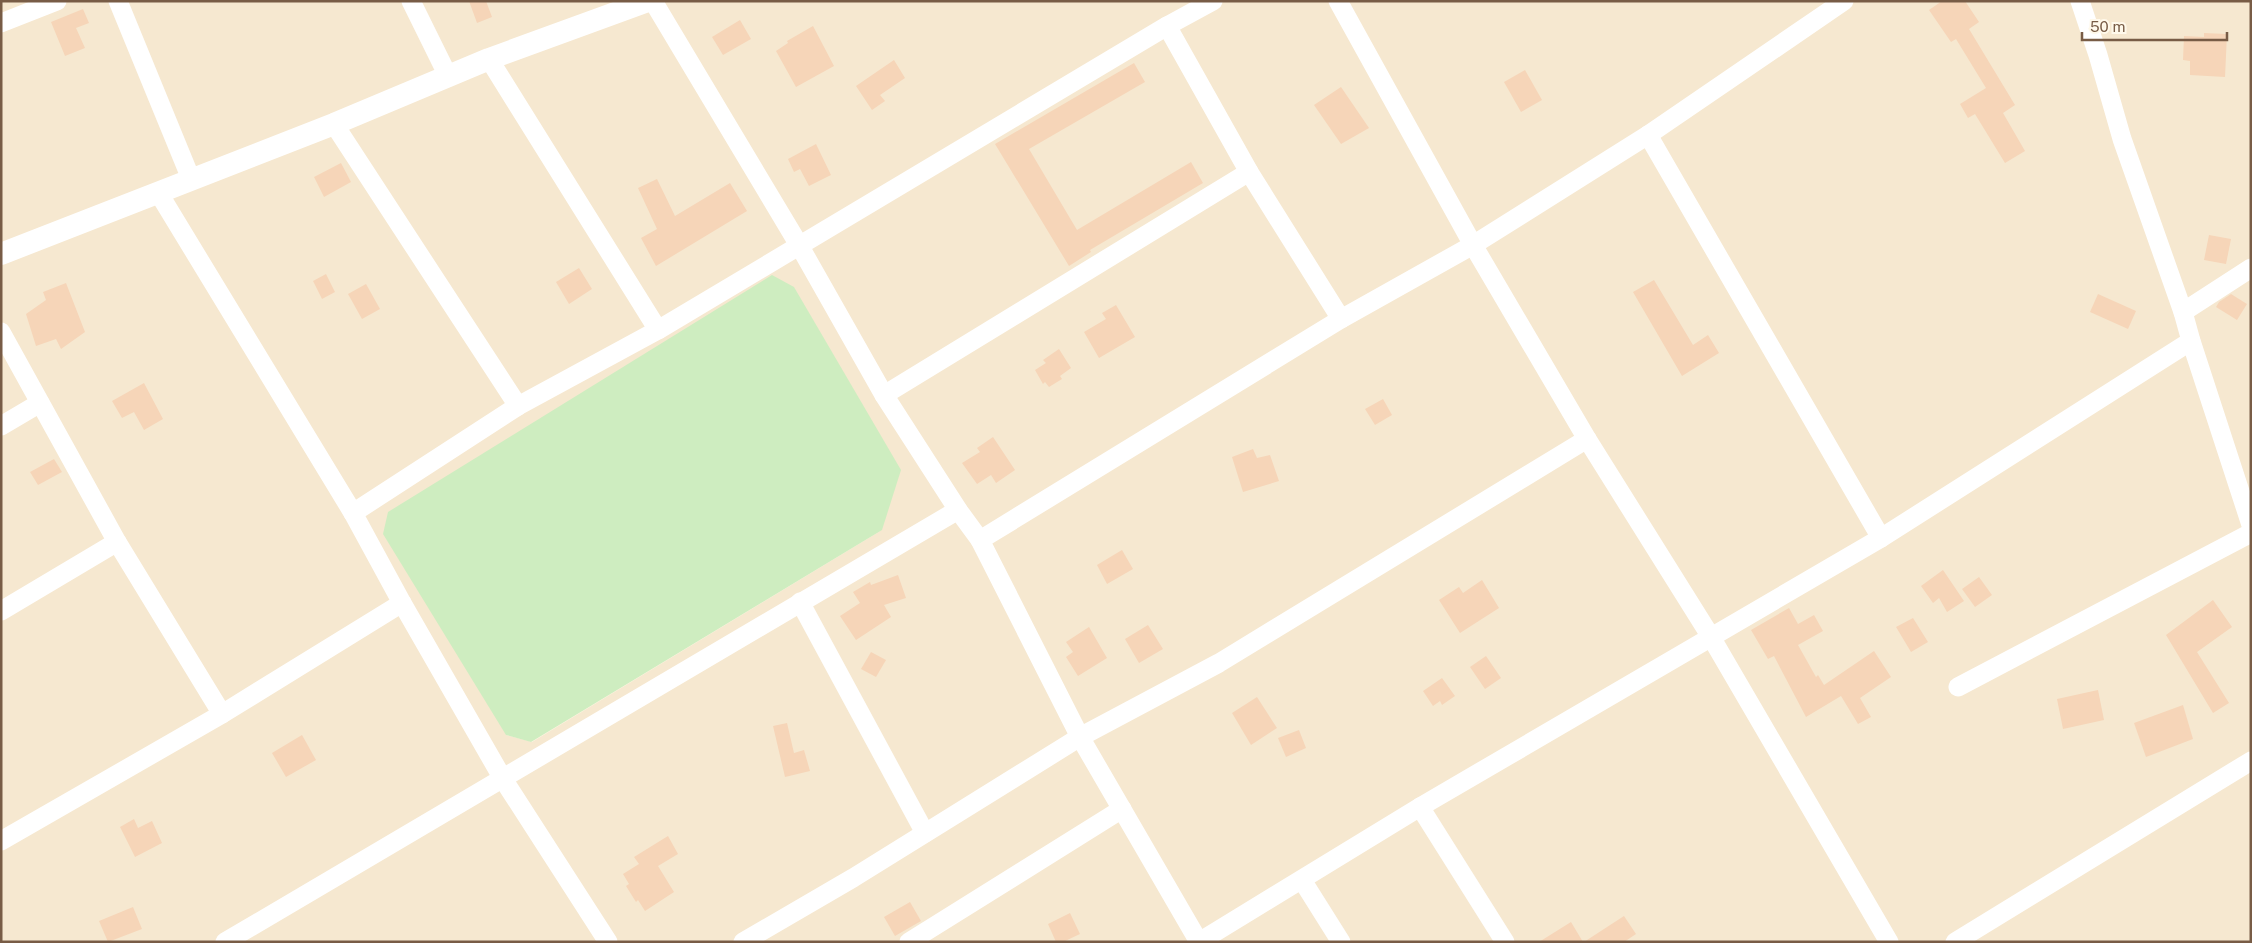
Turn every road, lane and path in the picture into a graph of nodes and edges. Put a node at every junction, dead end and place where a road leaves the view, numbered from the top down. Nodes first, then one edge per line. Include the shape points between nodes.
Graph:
1 (57, 1) edge
2 (118, 1) edge
3 (411, 1) edge
4 (1212, 1) edge
5 (1338, 1) edge
6 (1844, 1) edge
7 (2080, 1) edge
8 (641, 3) edge
9 (1, 23) edge
10 (1167, 26) junction
11 (489, 59) junction
12 (448, 76) junction
13 (334, 124) junction
14 (1648, 135) junction
15 (1249, 172) junction
16 (191, 179) junction
17 (158, 192) junction
18 (799, 245) junction
19 (1473, 245) junction
20 (1, 254) edge
21 (2251, 268) edge
22 (2183, 312) junction
23 (1341, 319) junction
24 (658, 330) junction
25 (1, 332) edge
26 (2191, 341) junction
27 (884, 394) junction
28 (40, 403) junction
29 (518, 406) junction
30 (1, 426) edge
31 (1586, 439) junction
32 (958, 510) junction
33 (353, 513) junction
34 (2251, 526) edge
35 (2251, 533) edge
36 (1881, 538) junction
37 (980, 540) junction
38 (117, 542) junction
39 (800, 602) junction
40 (402, 603) junction
41 (1, 611) edge
42 (1711, 637) junction
43 (1958, 687) dead end
44 (222, 714) junction
45 (1080, 737) junction
46 (2251, 762) edge
47 (503, 779) junction
48 (1420, 807) junction
49 (1122, 809) junction
50 (925, 833) junction
51 (1, 841) edge
52 (1302, 880) junction
53 (225, 942) edge
54 (608, 942) edge
55 (742, 942) edge
56 (909, 942) edge
57 (1199, 942) edge
58 (1341, 942) edge
59 (1505, 942) edge
60 (1889, 942) edge
61 (1956, 942) edge

1 - 9 street
2 - 16 street
3 - 12 street
4 - 10 street
5 - 19 street
6 - 14 street
7 - 22 street via 2122,139
8 - 11 street
8 - 18 street
10 - 15 street
10 - 18 street
11 - 12 street
11 - 24 street
12 - 13 street
13 - 16 street
13 - 29 street
14 - 19 street
14 - 36 street
15 - 23 street
15 - 27 street
16 - 17 street
17 - 20 street
17 - 33 street
18 - 24 street
18 - 27 street
19 - 23 street
19 - 31 street
21 - 22 street
22 - 26 street
23 - 37 street
24 - 29 street
25 - 28 street
26 - 34 street
26 - 36 street
27 - 32 street
28 - 30 street
28 - 38 street
29 - 33 street
31 - 42 street
31 - 45 street via 1219,663
32 - 37 street
32 - 39 street
33 - 40 street
35 - 43 street
36 - 42 street
37 - 45 street
38 - 41 street
38 - 44 street
39 - 47 street
39 - 50 street
40 - 44 street
40 - 47 street
42 - 48 street
42 - 60 street
44 - 51 street
45 - 49 street
45 - 50 street
46 - 61 street
47 - 53 street
47 - 54 street
48 - 52 street
48 - 59 street
49 - 56 street
49 - 57 street
50 - 55 street
52 - 57 street
52 - 58 street

